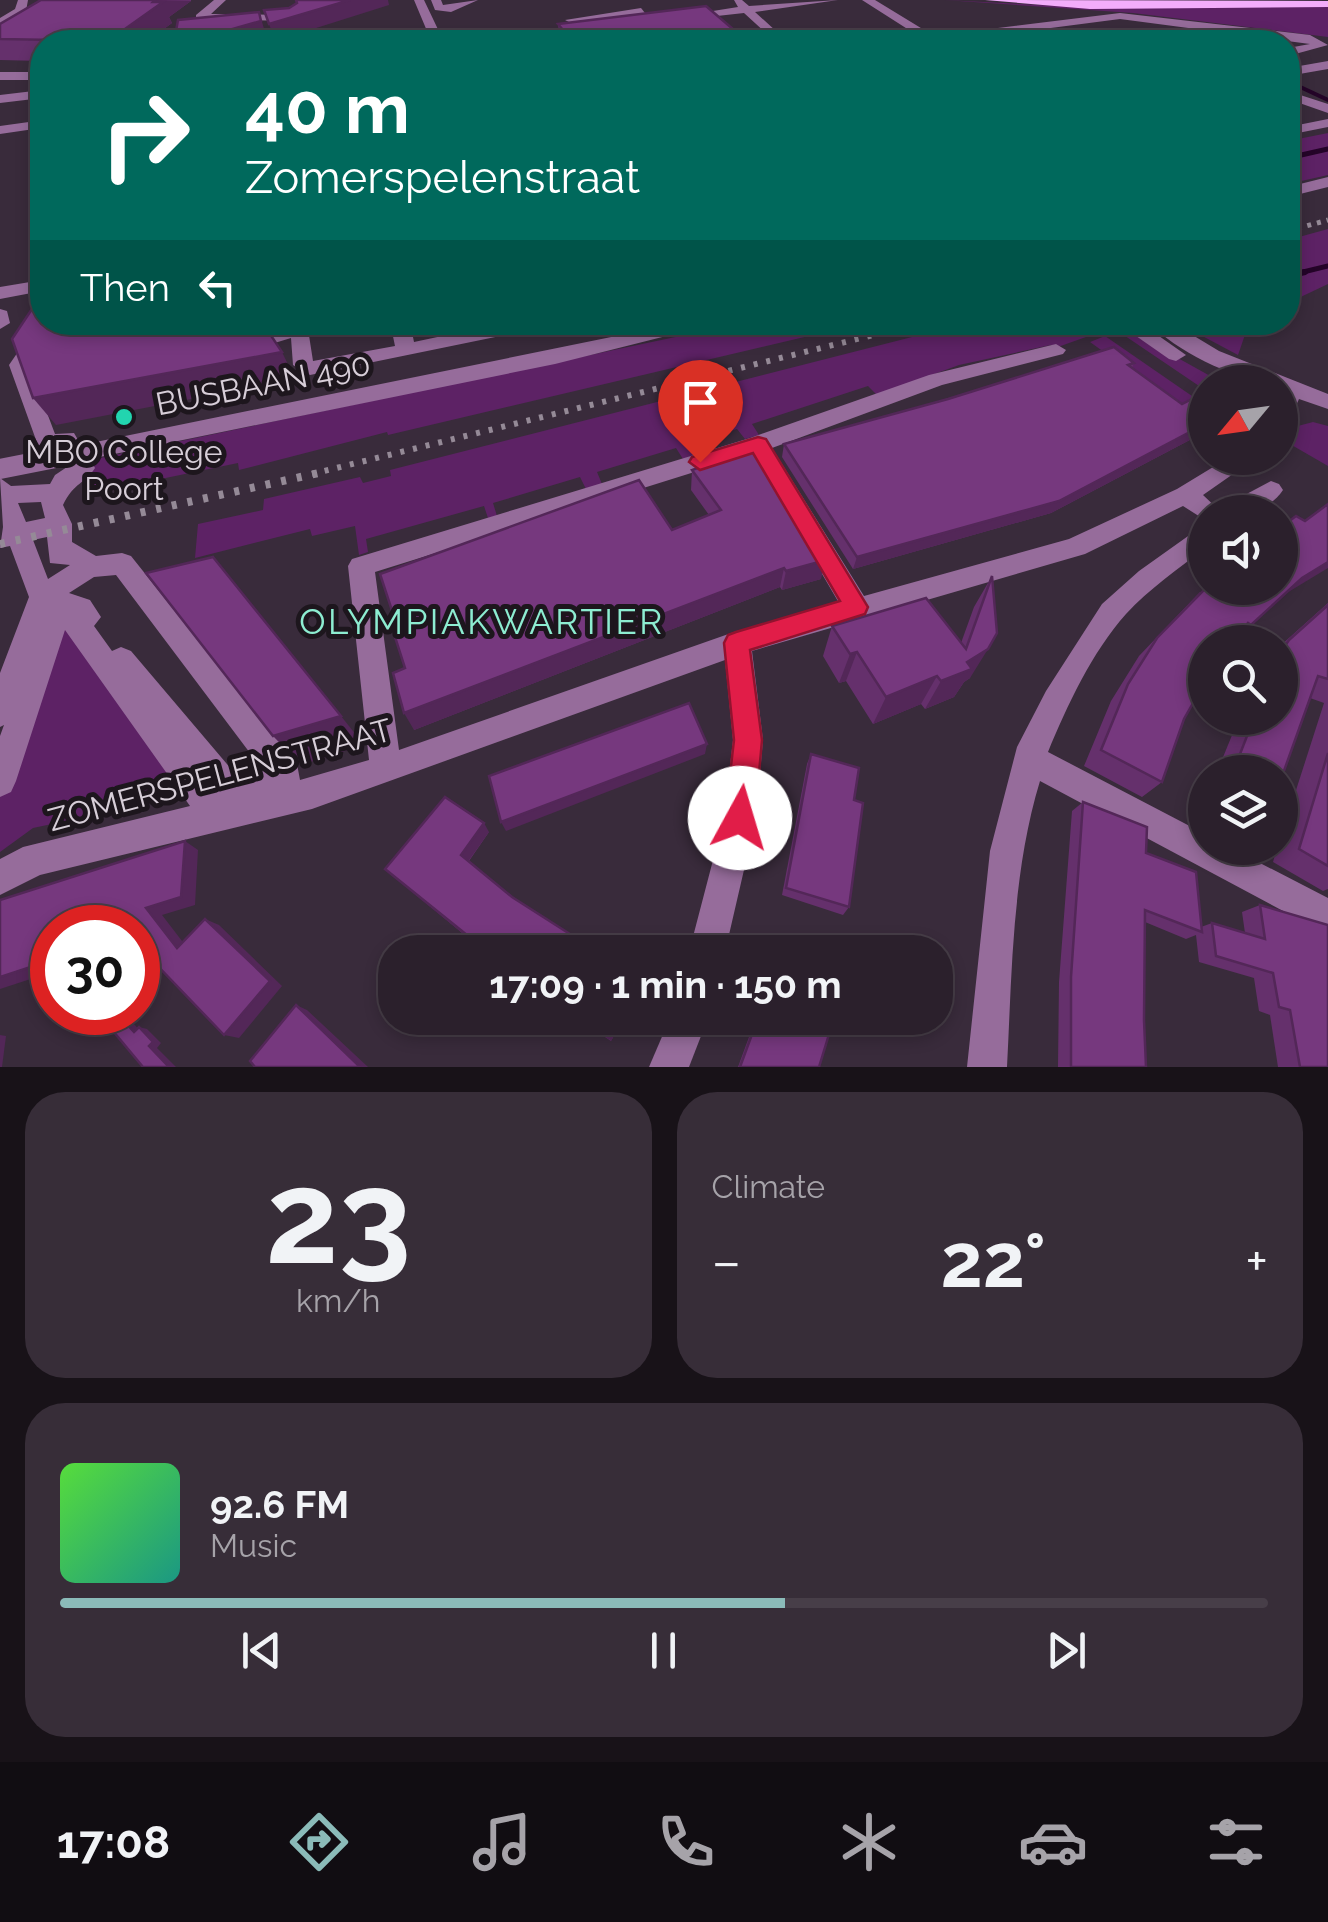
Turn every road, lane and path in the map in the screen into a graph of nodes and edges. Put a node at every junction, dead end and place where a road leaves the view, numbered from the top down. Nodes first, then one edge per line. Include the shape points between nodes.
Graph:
1 (24, 0) edge
2 (221, 0) edge
3 (273, 0) edge
4 (473, 0) edge
5 (604, 0) edge
6 (629, 0) edge
7 (834, 0) edge
8 (868, 0) edge
9 (990, 0) edge
10 (437, 2) edge
11 (420, 3) edge
12 (1328, 4) edge
13 (734, 5) edge
14 (39, 10) edge
15 (616, 14) junction
16 (645, 16) junction
17 (253, 18) junction
18 (294, 18) edge
19 (665, 18) edge
20 (1002, 19) dead end
21 (0, 24) edge
22 (1018, 29) junction
23 (432, 30) edge
24 (555, 30) edge
25 (567, 30) edge
26 (757, 30) edge
27 (766, 30) edge
28 (916, 30) edge
29 (1011, 30) edge
30 (1237, 30) edge
31 (0, 34) edge
32 (1300, 38) edge
33 (1300, 49) edge
34 (1328, 65) edge
35 (1300, 70) edge
36 (0, 76) edge
37 (30, 78) edge
38 (30, 82) edge
39 (0, 88) edge
40 (30, 96) edge
41 (1300, 97) edge
42 (0, 100) edge
43 (1326, 101) edge
44 (1328, 123) edge
45 (30, 126) edge
46 (1300, 128) edge
47 (0, 130) edge
48 (1328, 182) edge
49 (1300, 189) edge
50 (30, 286) edge
51 (0, 291) edge
52 (0, 315) edge
53 (30, 321) edge
54 (0, 323) edge
55 (39, 335) edge
56 (285, 335) edge
57 (298, 335) edge
58 (403, 335) edge
59 (477, 335) edge
60 (656, 335) edge
61 (1148, 335) edge
62 (1178, 335) edge
63 (268, 339) edge
64 (406, 350) junction
65 (1056, 350) dead end
66 (0, 364) edge
67 (1200, 365) edge
68 (1227, 365) edge
69 (1298, 399) edge
70 (1328, 402) edge
71 (1298, 405) edge
72 (1328, 420) edge
73 (758, 444) junction
74 (0, 469) edge
75 (1228, 475) edge
76 (1271, 490) dead end
77 (2, 491) edge
78 (57, 492) junction
79 (1207, 495) edge
80 (1263, 495) edge
81 (1188, 507) edge
82 (60, 524) junction
83 (9, 536) edge
84 (1188, 548) edge
85 (90, 566) junction
86 (42, 597) junction
87 (856, 607) junction
88 (736, 643) junction
89 (12, 647) edge
90 (0, 713) edge
91 (1028, 758) junction
92 (386, 770) junction
93 (0, 781) edge
94 (224, 788) junction
95 (248, 809) junction
96 (0, 878) edge
97 (1328, 918) edge
98 (711, 935) edge
99 (682, 1035) edge
100 (669, 1067) edge
101 (987, 1067) edge

1 - 21 street
2 - 17 street via 200,17
3 - 17 street
4 - 10 street via 446,10
5 - 15 street
6 - 16 street
7 - 13 street
8 - 28 street
9 - 12 main road
10 - 11 street
11 - 23 street
13 - 19 street
13 - 26 street
13 - 27 street
14 - 31 street
15 - 16 street
15 - 24 street via 555,22
16 - 25 street
17 - 18 street
20 - 22 street
22 - 29 street
22 - 30 street via 1131,17
32 - 33 street via 1322,44
34 - 35 street
36 - 37 street
38 - 39 street
40 - 42 street
41 - 43 street
44 - 46 street
45 - 47 street
48 - 49 street
50 - 51 street
52 - 54 street
53 - 66 street
55 - 78 street via 19,365 48,446 66,439 83,468
56 - 63 street
57 - 64 street via 294,362 306,367
58 - 64 street
59 - 64 street
60 - 74 street, BUSBAAN 490, bridge
61 - 67 street
62 - 68 street
65 - 73 street via 936,380
69 - 70 street
71 - 72 street
73 - 87 street
73 - 92 street via 361,566
75 - 79 street, ZOMERSPELENSTRAAT
76 - 80 street
77 - 78 street
77 - 83 street
78 - 82 street via 51,505
81 - 87 street, ZOMERSPELENSTRAAT via 1076,547
82 - 83 street
82 - 85 street via 59,556 73,552
83 - 86 street
84 - 91 street via 1115,608 1063,684
85 - 86 street
85 - 94 street via 122,563 286,774
86 - 89 street
86 - 94 street via 80,608
87 - 88 street, ZOMERSPELENSTRAAT
88 - 92 street, ZOMERSPELENSTRAAT
88 - 98 street via 748,740 740,818
89 - 90 street
91 - 97 street
91 - 101 street via 1002,870
92 - 95 street, ZOMERSPELENSTRAAT
93 - 94 street via 54,623 70,615 198,793
94 - 95 street
95 - 96 street, ZOMERSPELENSTRAAT via 36,860
99 - 100 street

